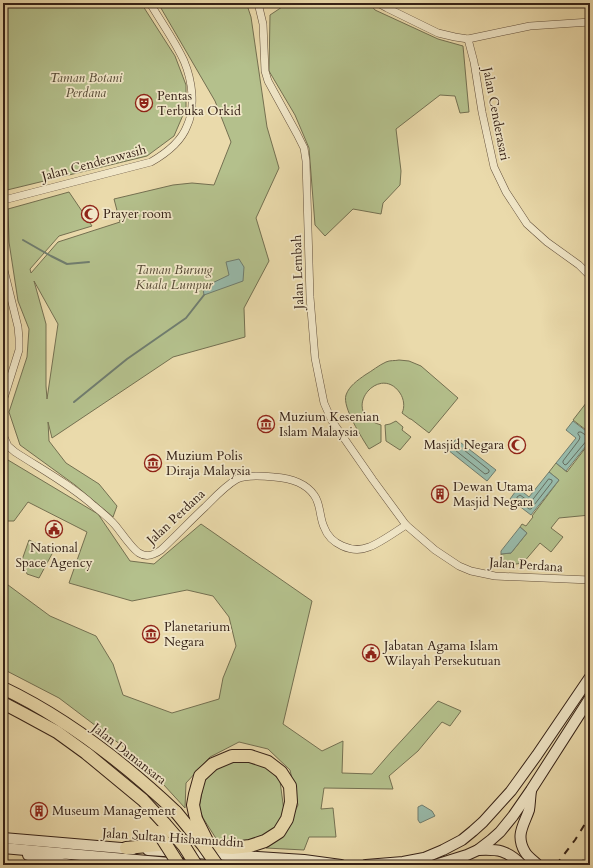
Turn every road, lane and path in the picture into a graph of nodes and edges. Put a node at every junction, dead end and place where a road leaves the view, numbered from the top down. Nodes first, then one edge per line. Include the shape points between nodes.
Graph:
1 (150, 3) edge
2 (258, 3) edge
3 (378, 3) edge
4 (590, 22) edge
5 (468, 39) junction
6 (4, 200) edge
7 (3, 210) edge
8 (3, 265) edge
9 (590, 276) edge
10 (3, 401) edge
11 (3, 437) edge
12 (3, 448) edge
13 (15, 452) junction
14 (406, 525) junction
15 (589, 581) edge
16 (590, 677) edge
17 (3, 688) edge
18 (590, 698) edge
19 (3, 704) edge
20 (531, 790) junction
21 (162, 828) junction
22 (3, 838) edge
23 (3, 848) edge
24 (126, 848) junction
25 (478, 850) junction
26 (519, 862) edge
27 (71, 865) edge
28 (179, 865) edge
29 (192, 865) edge
30 (196, 865) edge
31 (218, 865) edge
32 (341, 865) edge
33 (366, 865) edge
34 (435, 865) edge
35 (538, 865) edge

1 - 6 street, Jalan Cenderawasih via 179,51 191,84 191,112 183,134 172,148 151,162
2 - 14 street, Jalan Lembah via 264,24 265,67 268,81 304,148 310,297 317,372 324,403 332,421
3 - 5 street via 438,32
4 - 5 street via 530,26
5 - 9 street, Jalan Cenderasari via 494,167 506,192 527,224
6 - 7 street
8 - 10 street via 19,338 19,350
11 - 13 street, Jalan Perdana
12 - 13 street, Jalan Perdana
13 - 14 street, Jalan Perdana via 72,488 114,523 137,552 149,556 161,550 219,493 238,479 248,477 279,477 301,483 318,501 326,531 339,544 349,548 370,547
14 - 15 street, Jalan Perdana via 441,554 471,571 495,576
16 - 33 main road via 511,791 473,831 462,840 424,858
17 - 31 main road, Jalan Damansara, bridge via 42,708 116,758 176,812
18 - 20 main road
19 - 21 main road, Jalan Damansara via 57,732 86,753 143,800
20 - 25 main road via 500,832
20 - 35 main road via 529,808 520,830 521,843 525,852
21 - 28 main road, bridge
21 - 30 main road, bridge via 184,846
22 - 24 main road, Jalan Sultan Hishamuddin
23 - 27 main road
23 - 29 main road, Jalan Sultan Hishamuddin
24 - 31 main road, bridge via 169,844 232,848 265,841 279,832 287,819 291,802 290,786 281,772 268,762 250,756 232,756 213,764 200,776 193,805 196,820
24 - 32 main road, Jalan Sultan Hishamuddin via 304,860
25 - 26 main road via 497,850
25 - 34 main road

